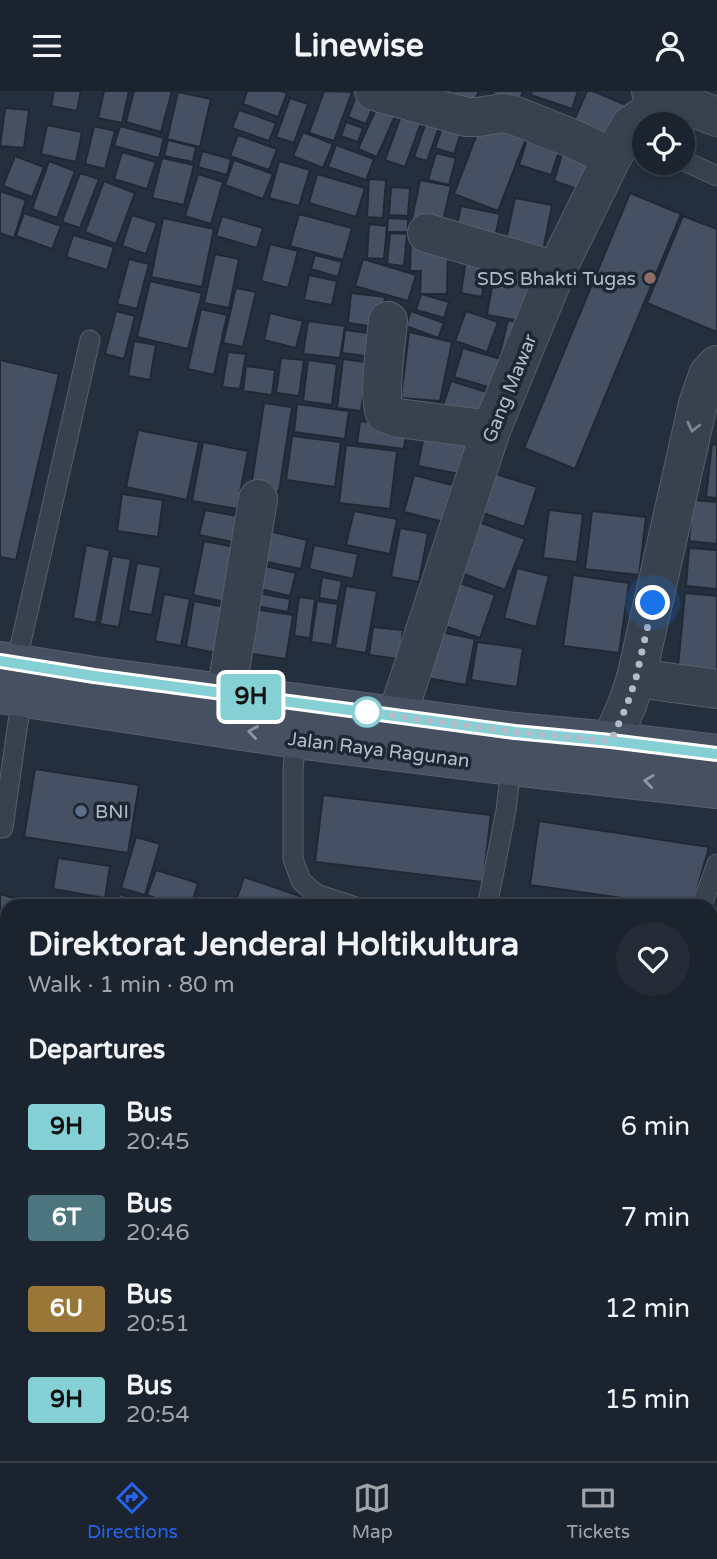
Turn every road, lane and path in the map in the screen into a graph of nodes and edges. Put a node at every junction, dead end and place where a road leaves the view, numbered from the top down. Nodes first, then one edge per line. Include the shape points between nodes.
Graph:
1 (374, 91) edge
2 (666, 94) edge
3 (717, 117) edge
4 (627, 143) edge
5 (695, 166) edge
6 (717, 176) edge
7 (427, 233) dead end
8 (556, 271) junction
9 (388, 321) dead end
10 (90, 340) dead end
11 (717, 365) edge
12 (491, 431) junction
13 (258, 499) dead end
14 (636, 678) junction
15 (10, 679) edge
16 (717, 689) edge
17 (226, 694) junction
18 (397, 716) junction
19 (296, 739) junction
20 (513, 749) junction
21 (717, 754) edge
22 (608, 758) junction
23 (717, 789) edge
24 (3, 828) dead end
25 (717, 864) edge
26 (331, 899) edge
27 (489, 899) edge
28 (704, 899) edge

1 - 4 street via 466,117 503,113 571,138
2 - 3 street
2 - 4 street, Gang Mawar via 631,125
4 - 8 street, Gang Mawar
5 - 6 lane
7 - 8 street
8 - 12 street, Gang Mawar
9 - 12 street via 382,396 385,413
10 - 15 lane
11 -> 14 street via 708,375 698,404
12 - 18 street, Gang Mawar
13 - 17 street
14 - 16 street
14 - 22 street
15 - 17 main road, Jalan Raya Ragunan
19 -> 15 main road, Jalan Raya Ragunan
15 - 24 lane via 18,722
17 - 18 main road, Jalan Raya Ragunan
18 - 20 main road, Jalan Raya Ragunan
19 - 20 main road, Jalan Raya Ragunan
19 - 26 lane via 293,859 300,881
20 - 22 main road, Jalan Raya Ragunan
20 - 27 lane
21 - 22 main road, Jalan Raya Ragunan
23 -> 22 main road, Jalan Raya Ragunan
25 - 28 lane

